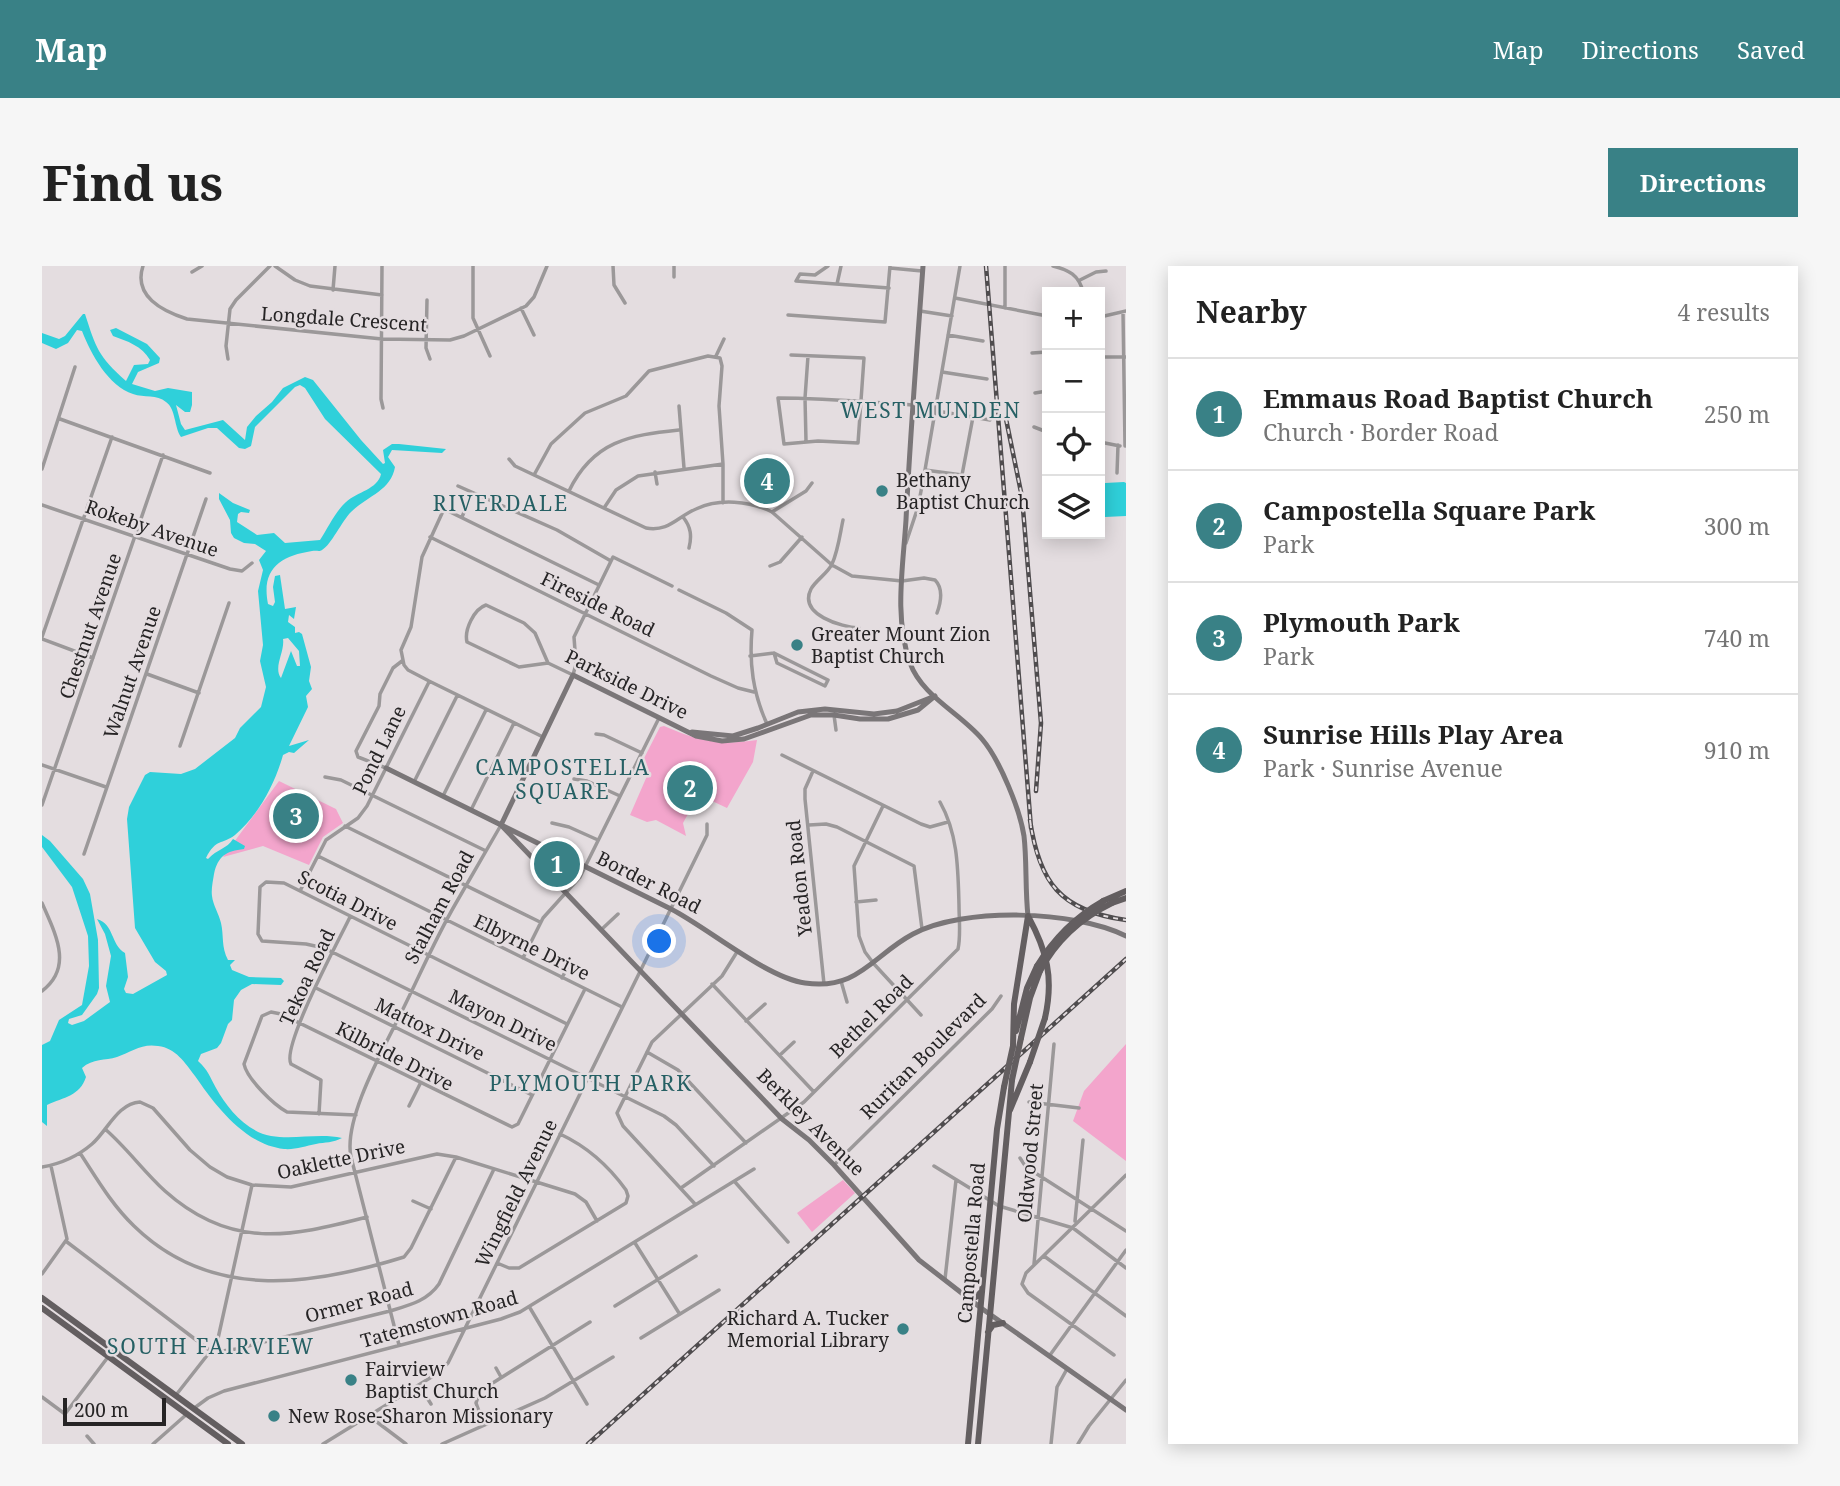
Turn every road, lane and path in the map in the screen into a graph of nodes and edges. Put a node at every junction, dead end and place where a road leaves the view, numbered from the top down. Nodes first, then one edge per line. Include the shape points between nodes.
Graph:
1 (143, 266) edge
2 (201, 266) edge
3 (272, 266) edge
4 (335, 266) edge
5 (382, 266) edge
6 (472, 266) edge
7 (547, 266) edge
8 (613, 266) edge
9 (674, 266) edge
10 (828, 266) edge
11 (841, 266) edge
12 (960, 266) edge
13 (1005, 266) edge
14 (1053, 266) edge
15 (890, 267) edge
16 (923, 268) edge
17 (1106, 271) dead end
18 (192, 272) dead end
19 (674, 276) dead end
20 (1080, 280) junction
21 (837, 284) junction
22 (1082, 287) edge
23 (889, 288) junction
24 (333, 290) junction
25 (382, 295) junction
26 (955, 298) junction
27 (427, 300) dead end
28 (625, 303) dead end
29 (1005, 307) junction
30 (521, 308) junction
31 (920, 311) junction
32 (1125, 312) edge
33 (788, 315) dead end
34 (1042, 315) edge
35 (951, 316) junction
36 (1105, 316) edge
37 (228, 324) junction
38 (477, 330) junction
39 (534, 335) dead end
40 (948, 335) junction
41 (382, 339) junction
42 (724, 339) dead end
43 (426, 340) junction
44 (983, 341) dead end
45 (1042, 352) edge
46 (1032, 353) dead end
47 (791, 355) dead end
48 (490, 356) dead end
49 (716, 356) junction
50 (808, 356) junction
51 (1105, 357) edge
52 (1125, 357) edge
53 (228, 359) dead end
54 (430, 359) dead end
55 (75, 367) dead end
56 (942, 372) junction
57 (987, 379) dead end
58 (1042, 392) edge
59 (1035, 393) dead end
60 (805, 398) junction
61 (861, 402) junction
62 (912, 405) junction
63 (679, 406) dead end
64 (383, 408) dead end
65 (936, 410) junction
66 (973, 417) junction
67 (60, 419) junction
68 (990, 420) dead end
69 (1034, 427) dead end
70 (679, 430) junction
71 (1042, 430) edge
72 (112, 437) junction
73 (806, 441) junction
74 (1105, 443) edge
75 (1118, 445) junction
76 (1125, 446) edge
77 (163, 456) junction
78 (509, 459) dead end
79 (723, 464) junction
80 (684, 468) junction
81 (42, 469) edge
82 (925, 470) junction
83 (655, 472) junction
84 (210, 473) dead end
85 (1117, 473) dead end
86 (534, 475) junction
87 (812, 483) dead end
88 (657, 484) dead end
89 (458, 486) dead end
90 (569, 492) junction
91 (472, 493) junction
92 (206, 499) dead end
93 (723, 503) junction
94 (42, 505) edge
95 (604, 508) junction
96 (772, 512) junction
97 (462, 517) junction
98 (683, 517) junction
99 (83, 519) junction
100 (843, 520) dead end
101 (136, 537) junction
102 (430, 537) junction
103 (802, 537) junction
104 (688, 548) dead end
105 (904, 548) junction
106 (187, 555) junction
107 (611, 561) junction
108 (252, 563) dead end
109 (832, 565) junction
110 (770, 566) dead end
111 (902, 581) junction
112 (599, 585) junction
113 (672, 586) dead end
114 (680, 590) dead end
115 (229, 603) dead end
116 (937, 613) dead end
117 (585, 614) junction
118 (859, 628) dead end
119 (42, 638) edge
120 (774, 653) junction
121 (750, 656) junction
122 (93, 658) junction
123 (402, 662) junction
124 (548, 663) junction
125 (147, 674) junction
126 (573, 675) junction
127 (429, 681) junction
128 (754, 692) junction
129 (199, 693) junction
130 (457, 695) junction
131 (934, 696) junction
132 (486, 709) junction
133 (834, 712) junction
134 (660, 718) junction
135 (514, 723) junction
136 (768, 727) junction
137 (836, 730) dead end
138 (596, 734) dead end
139 (543, 737) junction
140 (180, 746) dead end
141 (642, 753) junction
142 (782, 755) dead end
143 (42, 765) edge
144 (386, 768) junction
145 (54, 770) junction
146 (813, 771) junction
147 (326, 777) dead end
148 (574, 779) dead end
149 (414, 782) junction
150 (106, 787) junction
151 (372, 796) junction
152 (443, 796) junction
153 (621, 796) junction
154 (940, 802) dead end
155 (42, 805) edge
156 (883, 806) junction
157 (471, 810) junction
158 (948, 822) junction
159 (552, 823) dead end
160 (707, 824) dead end
161 (501, 825) junction
162 (808, 825) junction
163 (345, 826) junction
164 (524, 836) junction
165 (598, 841) junction
166 (866, 841) junction
167 (518, 843) junction
168 (486, 852) junction
169 (84, 854) dead end
170 (317, 856) junction
171 (586, 867) junction
172 (466, 886) junction
173 (300, 891) junction
174 (1126, 891) edge
175 (567, 892) junction
176 (1126, 898) edge
177 (876, 901) dead end
178 (856, 902) junction
179 (42, 904) edge
180 (671, 909) junction
181 (618, 914) dead end
182 (48, 916) junction
183 (1028, 916) junction
184 (350, 917) junction
185 (42, 919) edge
186 (959, 919) junction
187 (447, 920) junction
188 (540, 922) junction
189 (602, 929) junction
190 (922, 929) junction
191 (1126, 936) edge
192 (260, 939) joint
193 (738, 950) junction
194 (333, 952) junction
195 (429, 956) junction
196 (523, 958) junction
197 (570, 962) dead end
198 (874, 964) junction
199 (1039, 968) junction
200 (640, 970) junction
201 (562, 978) junction
202 (841, 981) junction
203 (712, 984) junction
204 (824, 984) junction
205 (316, 988) junction
206 (584, 989) junction
207 (42, 991) edge
208 (412, 991) junction
209 (1001, 996) dead end
210 (907, 1000) junction
211 (847, 1002) dead end
212 (765, 1003) dead end
213 (622, 1007) junction
214 (682, 1013) junction
215 (921, 1015) dead end
216 (747, 1021) junction
217 (299, 1023) junction
218 (567, 1024) junction
219 (394, 1026) junction
220 (794, 1042) dead end
221 (1054, 1044) dead end
222 (1013, 1046) junction
223 (647, 1052) junction
224 (780, 1055) junction
225 (550, 1059) junction
226 (377, 1062) junction
227 (587, 1078) junction
228 (420, 1084) junction
229 (814, 1092) junction
230 (532, 1095) junction
231 (625, 1097) junction
232 (1029, 1102) dead end
233 (1048, 1104) junction
234 (409, 1106) dead end
235 (1079, 1108) dead end
236 (319, 1114) junction
237 (356, 1115) junction
238 (782, 1119) junction
239 (1006, 1122) junction
240 (105, 1129) junction
241 (560, 1134) junction
242 (1083, 1140) dead end
243 (746, 1143) junction
244 (80, 1153) junction
245 (456, 1157) junction
246 (1020, 1158) dead end
247 (834, 1165) junction
248 (51, 1166) junction
249 (714, 1166) junction
250 (934, 1166) dead end
251 (42, 1167) edge
252 (494, 1169) junction
253 (754, 1169) dead end
254 (355, 1171) junction
255 (1126, 1175) edge
256 (1041, 1177) junction
257 (956, 1180) junction
258 (536, 1182) junction
259 (735, 1182) junction
260 (253, 1185) junction
261 (681, 1188) junction
262 (1078, 1200) junction
263 (413, 1201) dead end
264 (991, 1202) junction
265 (696, 1205) junction
266 (999, 1206) junction
267 (430, 1209) junction
268 (1091, 1209) junction
269 (367, 1217) junction
270 (1038, 1217) junction
271 (597, 1221) junction
272 (1075, 1221) dead end
273 (1073, 1228) junction
274 (242, 1231) junction
275 (1126, 1231) edge
276 (67, 1242) junction
277 (788, 1242) dead end
278 (635, 1243) junction
279 (1126, 1250) edge
280 (696, 1256) dead end
281 (1044, 1256) junction
282 (1118, 1261) junction
283 (378, 1263) junction
284 (497, 1263) junction
285 (1034, 1266) junction
286 (1126, 1268) edge
287 (42, 1274) edge
288 (232, 1277) junction
289 (658, 1280) junction
290 (945, 1281) junction
291 (983, 1289) junction
292 (719, 1290) dead end
293 (1095, 1293) junction
294 (42, 1298) edge
295 (968, 1298) junction
296 (615, 1306) dead end
297 (42, 1308) edge
298 (530, 1308) junction
299 (981, 1308) junction
300 (390, 1311) junction
301 (679, 1314) junction
302 (989, 1314) junction
303 (1126, 1316) edge
304 (590, 1322) dead end
305 (1003, 1323) junction
306 (1073, 1324) junction
307 (466, 1328) junction
308 (987, 1334) junction
309 (641, 1338) dead end
310 (399, 1345) junction
311 (551, 1346) junction
312 (212, 1352) junction
313 (1050, 1355) junction
314 (1114, 1355) dead end
315 (108, 1357) junction
316 (613, 1357) dead end
317 (496, 1368) dead end
318 (1068, 1368) junction
319 (501, 1377) junction
320 (1126, 1380) edge
321 (573, 1381) junction
322 (419, 1385) junction
323 (176, 1395) junction
324 (42, 1396) edge
325 (1111, 1399) junction
326 (431, 1404) dead end
327 (587, 1404) dead end
328 (194, 1408) junction
329 (1126, 1410) edge
330 (187, 1414) junction
331 (369, 1416) junction
332 (484, 1425) junction
333 (88, 1436) dead end
334 (94, 1444) edge
335 (153, 1444) edge
336 (228, 1444) edge
337 (242, 1444) edge
338 (323, 1444) edge
339 (406, 1444) edge
340 (442, 1444) edge
341 (968, 1444) edge
342 (978, 1444) edge
343 (1051, 1444) edge
344 (1079, 1444) edge

1 - 37 street, Longdale Crescent via 142,289 157,304 187,319
2 - 18 street
3 - 24 street via 302,283
3 - 37 street via 236,300
4 - 24 street
5 - 25 street
6 - 38 street via 472,313
7 - 30 street, Longdale Crescent via 534,297
8 - 28 street via 614,285
9 - 19 street
10 - 21 street via 815,275 800,274 796,281
11 - 21 street
12 - 26 street
13 - 29 street
14 - 20 street
15 - 16 street
15 - 23 street
16 - 31 street
17 - 20 street
20 - 22 street
21 - 23 street
23 - 33 street via 885,322
24 - 25 street
25 - 41 street
26 - 29 street
26 - 35 street
27 - 43 street
29 - 34 street
30 - 38 street, Longdale Crescent
30 - 39 street
31 - 35 street
31 - 62 street
32 - 36 street
32 - 52 street
35 - 40 street
37 - 41 street, Longdale Crescent
37 - 53 street
38 - 43 street, Longdale Crescent via 454,340
38 - 48 street
40 - 44 street
40 - 56 street
41 - 43 street, Longdale Crescent
41 - 64 street
42 - 49 street
43 - 54 street
45 - 46 street
47 - 50 street
49 - 79 street via 722,366
49 - 86 street via 649,372 626,396 585,413 556,438
50 - 60 street
50 - 61 street via 864,358
51 - 52 street
52 - 76 street
55 - 67 street
56 - 57 street
56 - 65 street
58 - 59 street
60 - 61 street
60 - 73 street
60 - 73 street via 778,398 784,444
61 - 62 street
61 - 73 street via 858,443
62 - 105 street
63 - 70 street
65 - 66 street
65 - 82 street
66 - 68 street
66 - 82 street via 962,475
67 - 72 street
67 - 81 street
69 - 71 street
70 - 80 street
70 - 90 street via 635,435 610,445 588,462
72 - 77 street
72 - 99 street
74 - 75 street
75 - 76 street
75 - 85 street
77 - 84 street
77 - 101 street, Chestnut Avenue
78 - 86 street
79 - 80 street
79 - 93 street
80 - 83 street
82 - 105 street
83 - 88 street
83 - 95 street via 627,481
86 - 90 street
87 - 96 street
89 - 91 street
90 - 95 street
91 - 97 street
91 - 107 street via 548,526
92 - 106 street, Walnut Avenue
93 - 96 street
93 - 98 street via 697,508
94 - 99 street, Rokeby Avenue
95 - 98 street via 652,529 669,527
96 - 103 street
97 - 102 street via 444,509
97 - 112 street
98 - 104 street via 691,535
99 - 101 street, Rokeby Avenue
99 - 119 street
100 - 109 street
101 - 106 street, Rokeby Avenue
101 - 122 street, Chestnut Avenue
102 - 117 street, Fireside Road
102 - 123 street via 421,561 411,628 401,650
103 - 109 street
103 - 110 street via 780,562
105 - 111 street
106 - 108 street, Rokeby Avenue via 238,571
106 - 125 street, Walnut Avenue
107 - 112 street, Stalham Road
107 - 113 street via 612,557
109 - 111 street via 852,576
109 - 118 street via 810,591 811,607 819,615
111 - 116 street via 935,580 940,592
111 - 131 street via 906,648 916,675
112 - 117 street, Stalham Road
114 - 121 street via 752,630
115 - 129 street
117 - 126 street, Stalham Road via 573,642
117 - 128 street, Fireside Road
119 - 122 street
120 - 120 street via 777,663 825,686 828,680
120 - 121 street
121 - 128 street
122 - 145 street, Chestnut Avenue
123 - 127 street
123 - 144 street, Border Road via 393,668 356,751 358,757
124 - 124 street, Parkside Drive via 519,667 469,644 466,633 478,610 489,606 528,626
124 - 126 street, Parkside Drive
125 - 129 street
125 - 150 street, Walnut Avenue
126 - 134 street, Parkside Drive
126 - 139 street, Stalham Road
127 - 130 street
127 - 144 street, Pond Lane
128 - 136 street
129 - 140 street
130 - 132 street
130 - 149 street
131 - 133 street, Parkside Drive via 889,712
131 - 183 street via 979,736 1000,769 1024,835
132 - 135 street
132 - 152 street
133 - 136 street, Parkside Drive via 798,712
133 - 137 street
134 - 136 street, Parkside Drive via 692,733 733,736
134 - 141 street
135 - 139 street
135 - 157 street
138 - 141 street
139 - 161 street, Stalham Road
141 - 153 street
142 - 146 street
143 - 145 street
144 - 149 street, Border Road
144 - 151 street, Pond Lane
145 - 150 street
145 - 155 street, Chestnut Avenue
146 - 156 street
146 - 162 street, Yeadon Road via 805,789
147 - 151 street
148 - 153 street
149 - 152 street, Border Road
150 - 169 street, Walnut Avenue
151 - 163 street, Pond Lane via 361,814
151 - 168 street
152 - 157 street, Border Road
153 - 165 street
154 - 158 street, Bethel Road
156 - 158 street via 926,826
156 - 166 street
157 - 161 street, Border Road
158 - 186 street, Bethel Road via 957,854
159 - 165 street
160 - 180 street, Wingfield Avenue via 707,835
161 - 164 street, Border Road
161 - 167 street, Berkley Avenue
161 - 168 street, Stalham Road
162 - 166 street via 831,825
162 - 204 street, Yeadon Road
163 - 170 street, Pond Lane via 330,836
163 - 172 street
164 - 167 street
164 - 171 street, Border Road
165 - 171 street
166 - 178 street via 854,866
166 - 190 street via 914,866
167 - 175 street, Berkley Avenue
168 - 172 street, Stalham Road
170 - 173 street, Pond Lane
170 - 187 street, Elbyrne Drive
171 - 175 street
171 - 180 street, Border Road
172 - 187 street, Stalham Road
172 - 188 street
173 - 184 street, Scotia Drive
173 - 192 street, Scotia Drive via 284,883 266,882 260,887
174 - 199 main road, bridge via 1070,924
175 - 188 street
175 - 189 street, Berkley Avenue
176 - 199 main road, bridge via 1073,929
177 - 178 street
178 - 198 street via 862,946
179 - 182 street
180 - 193 street, Border Road
180 - 200 street, Wingfield Avenue
181 - 189 street
182 - 185 street
182 - 207 street via 58,940 60,963 54,979
183 - 186 street, Border Road
183 - 191 street, Border Road via 1077,921
183 - 222 main road via 1015,993
183 - 239 main road, bridge via 1048,965 1049,993 1045,1018
184 - 194 street, Tekoa Road
184 - 195 street, Scotia Drive
186 - 190 street, Border Road
186 - 210 street, Bethel Road via 958,949
187 - 195 street, Stalham Road
187 - 196 street, Elbyrne Drive
188 - 196 street
189 - 200 street, Berkley Avenue
190 - 198 street, Border Road
192 - 194 street, Mayon Drive via 314,945
193 - 203 street
193 - 204 street, Border Road via 788,978
194 - 205 street, Tekoa Road
194 - 208 street, Mayon Drive
195 - 208 street, Stalham Road
195 - 218 street, Scotia Drive
196 - 201 street, Elbyrne Drive
197 - 201 street
198 - 202 street, Border Road
198 - 210 street
199 - 222 main road via 1027,988
199 - 239 main road, bridge
200 - 213 street, Wingfield Avenue
200 - 214 street, Berkley Avenue
201 - 206 street, Elbyrne Drive
202 - 204 street, Border Road
202 - 211 street
203 - 214 street
203 - 216 street
205 - 217 street, Tekoa Road
205 - 219 street, Mattox Drive
206 - 213 street, Elbyrne Drive
206 - 218 street
208 - 219 street, Stalham Road
208 - 225 street, Mayon Drive
209 - 247 street, Ruritan Boulevard
210 - 215 street
210 - 229 street, Bethel Road
212 - 216 street
213 - 227 street, Wingfield Avenue
214 - 223 street
214 - 238 street, Berkley Avenue
216 - 224 street
217 - 226 street, Kilbride Drive
217 - 236 street, Tekoa Road via 288,1059 321,1080
217 - 236 street, Kilbride Drive via 275,1012 266,1014 259,1020 244,1064 252,1079 281,1108
218 - 225 street
219 - 226 street, Stalham Road
219 - 230 street, Mattox Drive
220 - 224 street
221 - 233 street, Oldwood Street
222 - 264 main road, Campostella Road, bridge
223 - 231 street
223 - 243 street via 678,1070
224 - 229 street
225 - 227 street, Mayon Drive
225 - 230 street
226 - 228 street, Kilbride Drive
226 - 237 street, Stalham Road
227 - 231 street, Mayon Drive
227 - 241 street, Wingfield Avenue
228 - 230 street, Kilbride Drive via 512,1128
228 - 234 street
229 - 238 street, Bethel Road
231 - 249 street, Mayon Drive via 670,1119
231 - 261 street via 617,1113 619,1120
232 - 233 street
233 - 235 street
233 - 256 street, Oldwood Street
236 - 237 street
237 - 254 street, Stalham Road via 349,1144
238 - 243 street, Bethel Road
238 - 247 street, Berkley Avenue
239 - 266 main road, Campostella Road
240 - 244 street, Oaklette Drive
240 - 260 street, Oaklette Drive via 125,1106 144,1102 210,1167
240 - 274 street via 179,1202 209,1220
241 - 258 street, Wingfield Avenue
241 - 271 street via 590,1150 628,1193 623,1205
242 - 262 street
243 - 249 street, Bethel Road
244 - 248 street, Oaklette Drive
244 - 288 street via 114,1204 142,1233 182,1260
245 - 252 street, Oaklette Drive
245 - 254 street, Oaklette Drive via 427,1155
245 - 267 street
246 - 256 street
247 - 290 street, Berkley Avenue via 919,1260
248 - 251 street, Oaklette Drive
248 - 276 street
249 - 261 street, Bethel Road
250 - 257 street
252 - 258 street, Oaklette Drive
252 - 300 street, Ormer Road via 436,1288 419,1302
253 - 259 street, Tatemstown Road
254 - 260 street, Oaklette Drive via 291,1187
254 - 269 street, Stalham Road
255 - 268 street
256 - 262 street
256 - 270 street, Oldwood Street
257 - 264 street
257 - 290 street
258 - 271 street, Oaklette Drive via 580,1196
258 - 284 street, Wingfield Avenue
259 - 265 street, Tatemstown Road
259 - 277 street
260 - 274 street
261 - 265 street
262 - 268 street
262 - 272 street
263 - 267 street
264 - 266 street
264 - 291 main road, Campostella Road
265 - 278 street, Tatemstown Road
266 - 270 street
266 - 302 main road, Campostella Road
267 - 283 street via 407,1254
268 - 273 street
268 - 275 street
269 - 274 street via 298,1234
269 - 283 street, Stalham Road
270 - 273 street
270 - 285 street, Oldwood Street
271 - 284 street via 519,1268
273 - 281 street
273 - 282 street
274 - 288 street
276 - 287 street
276 - 312 street
278 - 289 street
278 - 298 street, Tatemstown Road
279 - 282 street
280 - 289 street
281 - 285 street
281 - 293 street
282 - 286 street
282 - 293 street
283 - 288 street via 300,1281
283 - 300 street, Stalham Road
284 - 307 street, Wingfield Avenue
285 - 306 street via 1024,1276 1024,1290
288 - 312 street
289 - 296 street
289 - 301 street
290 - 295 street, Berkley Avenue
291 - 295 main road
291 - 299 main road, Campostella Road
292 - 301 street
293 - 303 street
293 - 306 street
294 - 323 main road
295 - 299 street, Berkley Avenue
297 - 315 main road
298 - 307 street, Tatemstown Road
298 - 311 street
299 - 302 street, Berkley Avenue
299 - 341 main road, Campostella Road
300 - 310 street, Stalham Road
300 - 312 street, Ormer Road
301 - 309 street
302 - 305 street, Berkley Avenue
302 - 308 main road, Campostella Road
304 - 311 street
305 - 308 main road via 993,1325
305 - 313 street, Berkley Avenue
306 - 313 street
306 - 314 street
307 - 310 street, Tatemstown Road
307 - 322 street, Wingfield Avenue via 444,1368
308 - 342 main road, Campostella Road
310 - 328 street, Tatemstown Road via 224,1391
311 - 319 street
311 - 321 street
312 - 323 street
313 - 318 street, Berkley Avenue
315 - 324 street via 65,1414
315 - 330 main road
316 - 321 street
317 - 319 street
318 - 325 street, Berkley Avenue
318 - 343 street via 1057,1387
319 - 332 street via 476,1399
320 - 325 street
321 - 327 street
321 - 332 street
322 - 326 street
322 - 331 street, Wingfield Avenue
323 - 328 main road
325 - 329 street, Berkley Avenue
325 - 344 street
328 - 330 street, Tatemstown Road
328 - 337 main road
330 - 335 street, Tatemstown Road
330 - 336 main road
331 - 338 street, Wingfield Avenue
331 - 339 street
332 - 340 street
333 - 334 street

